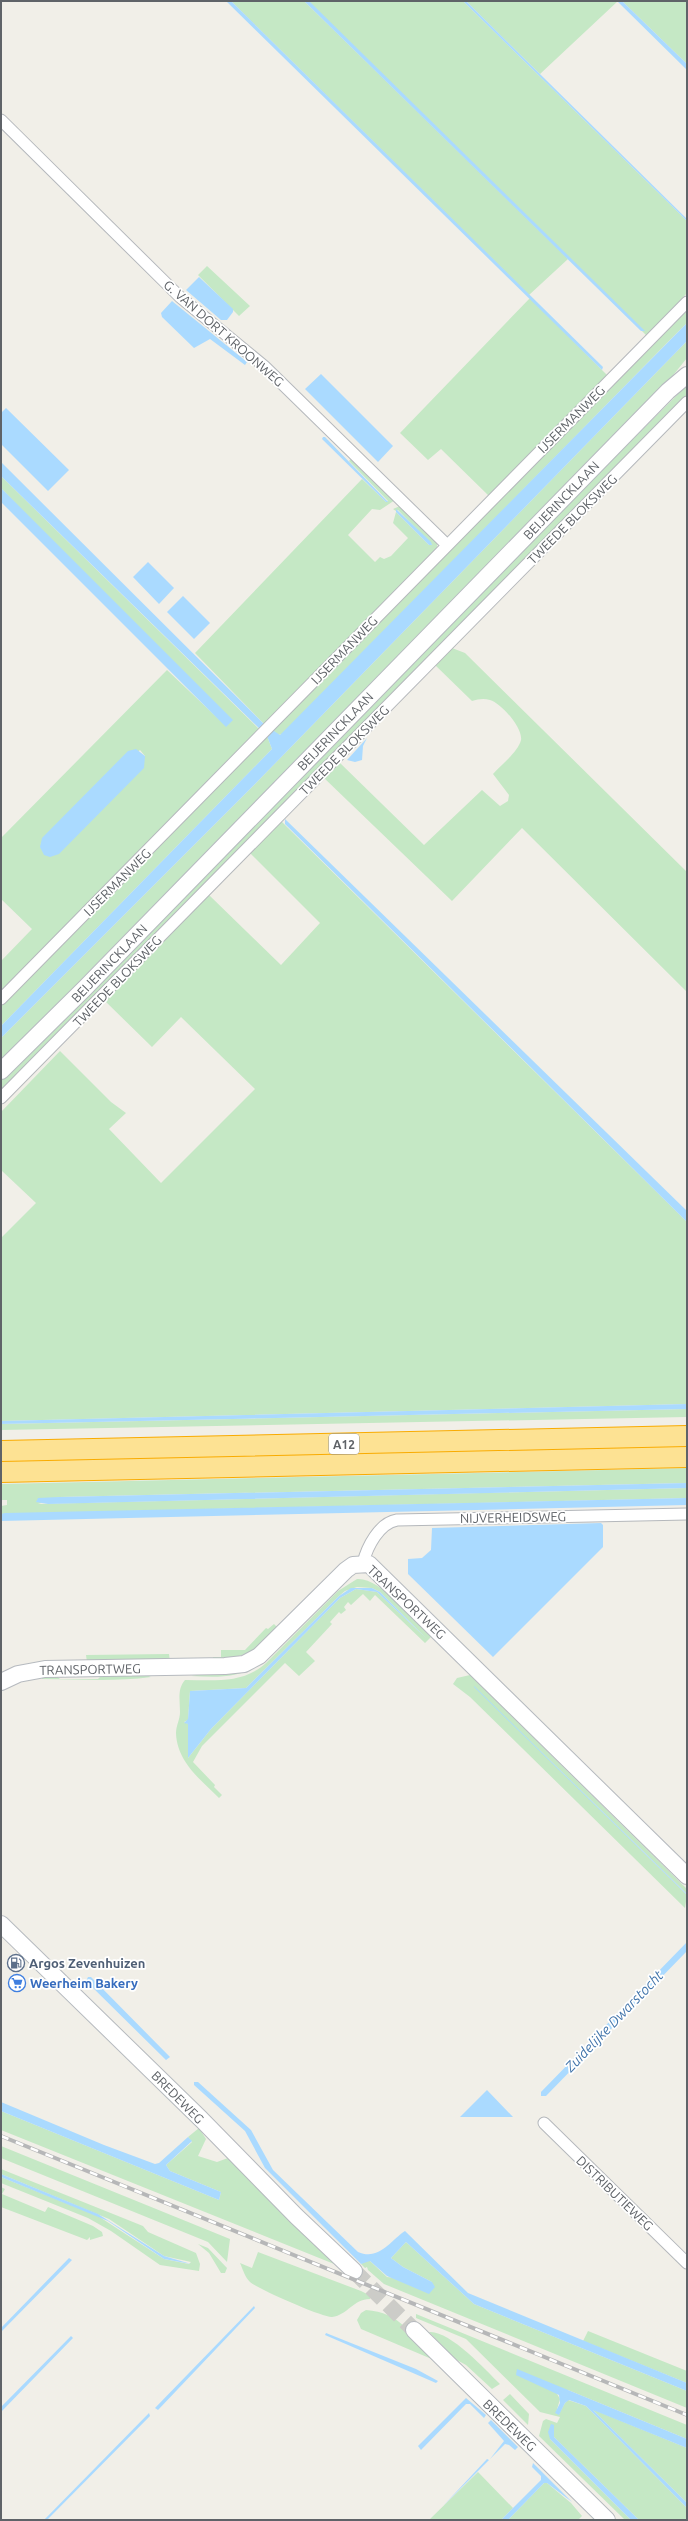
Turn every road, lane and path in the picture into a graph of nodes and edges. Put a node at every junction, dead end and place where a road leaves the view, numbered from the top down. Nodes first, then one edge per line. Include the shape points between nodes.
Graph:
1 (1, 120) edge
2 (687, 302) edge
3 (687, 364) edge
4 (687, 375) edge
5 (668, 391) junction
6 (687, 402) edge
7 (447, 545) junction
8 (1, 999) edge
9 (1, 1071) edge
10 (1, 1098) edge
11 (687, 1436) edge
12 (1, 1452) edge
13 (687, 1457) edge
14 (1, 1472) edge
15 (687, 1514) edge
16 (363, 1563) junction
17 (1, 1682) edge
18 (687, 1876) edge
19 (1, 1924) edge
20 (544, 2123) dead end
21 (687, 2263) edge
22 (354, 2271) tunnel mouth
23 (414, 2330) tunnel mouth
24 (607, 2520) edge

1 - 7 street, G. VAN DORT KROONWEG via 180,297 264,366
2 - 7 street, IJSERMANWEG
3 - 5 street, BEIJERINCKLAAN
4 - 5 street, BEIJERINCKLAAN
5 - 9 street, BEIJERINCKLAAN
6 - 10 street, TWEEDE BLOKSWEG
7 - 8 street, IJSERMANWEG
11 - 12 highway, A12
13 - 14 highway, A12
15 - 16 street, NIJVERHEIDSWEG via 396,1520 384,1527 372,1540
16 - 17 street, TRANSPORTWEG via 346,1570 259,1656 244,1664 45,1669 18,1674
16 - 18 street, TRANSPORTWEG via 375,1569
19 - 22 street, BREDEWEG
20 - 21 street, DISTRIBUTIEWEG
23 - 24 street, BREDEWEG

